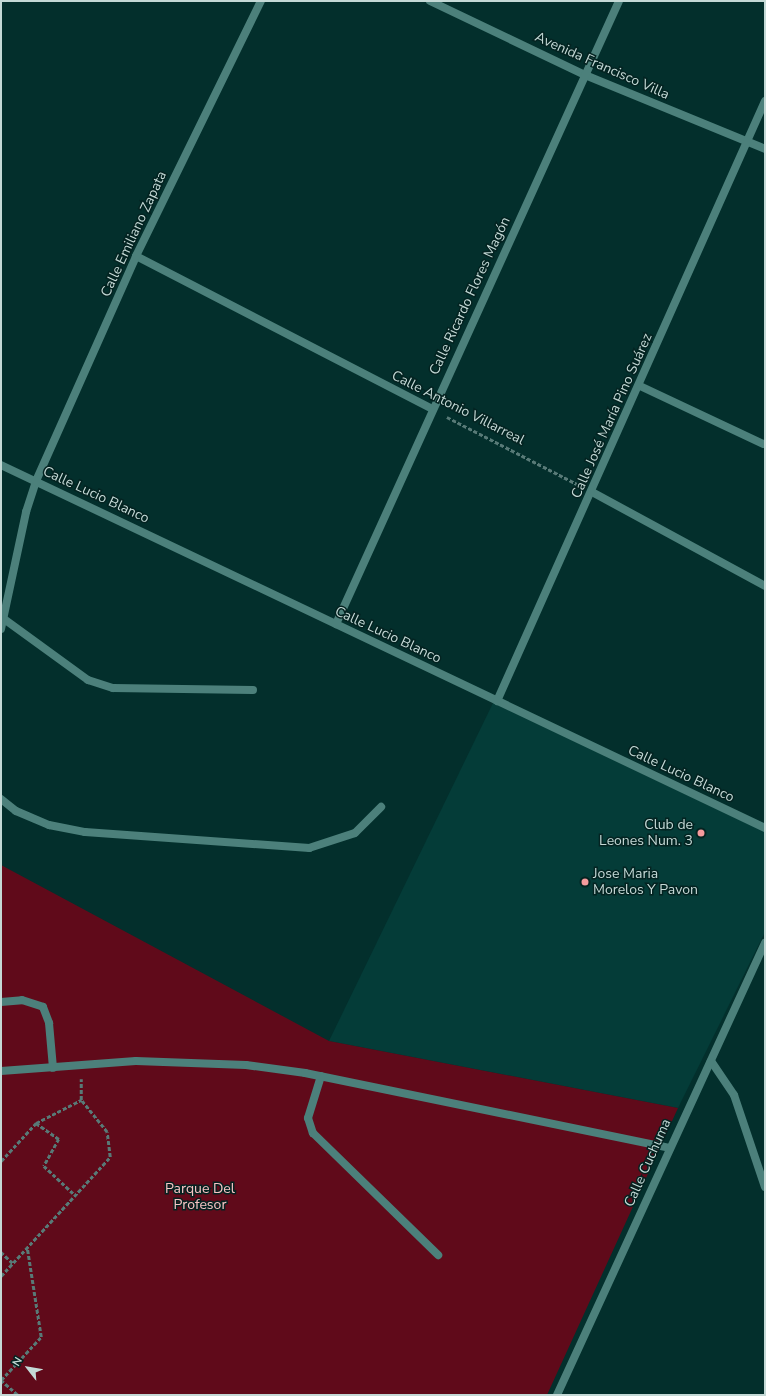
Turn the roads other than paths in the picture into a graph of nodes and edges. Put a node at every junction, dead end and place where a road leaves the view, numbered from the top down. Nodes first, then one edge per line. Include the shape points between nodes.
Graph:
1 (261, 1) edge
2 (430, 1) edge
3 (619, 1) edge
4 (585, 76) junction
5 (765, 101) edge
6 (747, 141) junction
7 (765, 149) edge
8 (136, 256) junction
9 (640, 386) junction
10 (432, 409) junction
11 (764, 444) dead end
12 (1, 465) edge
13 (36, 480) junction
14 (592, 492) junction
15 (765, 586) edge
16 (4, 619) junction
17 (336, 624) junction
18 (1, 629) edge
19 (253, 690) dead end
20 (497, 701) junction
21 (1, 799) edge
22 (380, 807) dead end
23 (765, 828) edge
24 (765, 943) edge
25 (1, 1002) edge
26 (711, 1061) junction
27 (53, 1068) junction
28 (1, 1071) edge
29 (321, 1076) junction
30 (668, 1148) junction
31 (765, 1187) edge
32 (438, 1255) dead end
33 (557, 1395) edge

1 - 8 street, Calle Emiliano Zapata
2 - 4 street, Avenida Francisco Villa
3 - 4 street, Calle Ricardo Flores Magón
4 - 6 street, Avenida Francisco Villa
4 - 10 street, Calle Ricardo Flores Magón
5 - 6 street, Calle José María Pino Suárez
6 - 7 street, Avenida Francisco Villa
6 - 9 street, Calle José María Pino Suárez
8 - 10 street, Calle Antonio Villarreal
8 - 13 street, Calle Emiliano Zapata
9 - 11 street
9 - 14 street, Calle José María Pino Suárez
10 - 17 street, Calle Ricardo Flores Magón
12 - 13 street, Calle Lucio Blanco
13 - 16 street, Calle Emiliano Zapata via 26,512
13 - 17 street, Calle Lucio Blanco
14 - 15 street
14 - 20 street, Calle José María Pino Suárez
16 - 18 street, Calle Emiliano Zapata
16 - 19 street via 88,680 113,688
17 - 20 street, Calle Lucio Blanco
20 - 23 street, Calle Lucio Blanco
21 - 22 street via 16,812 49,825 85,832 309,848 354,833
24 - 26 street, Calle Cuchuma
25 - 27 street via 22,1000 43,1007 49,1023
26 - 30 street, Calle Cuchuma
26 - 31 street via 734,1095
27 - 28 street
27 - 29 street via 185,1061 246,1065
29 - 30 street
29 - 32 street via 308,1118 313,1133
30 - 33 street, Calle Cuchuma

